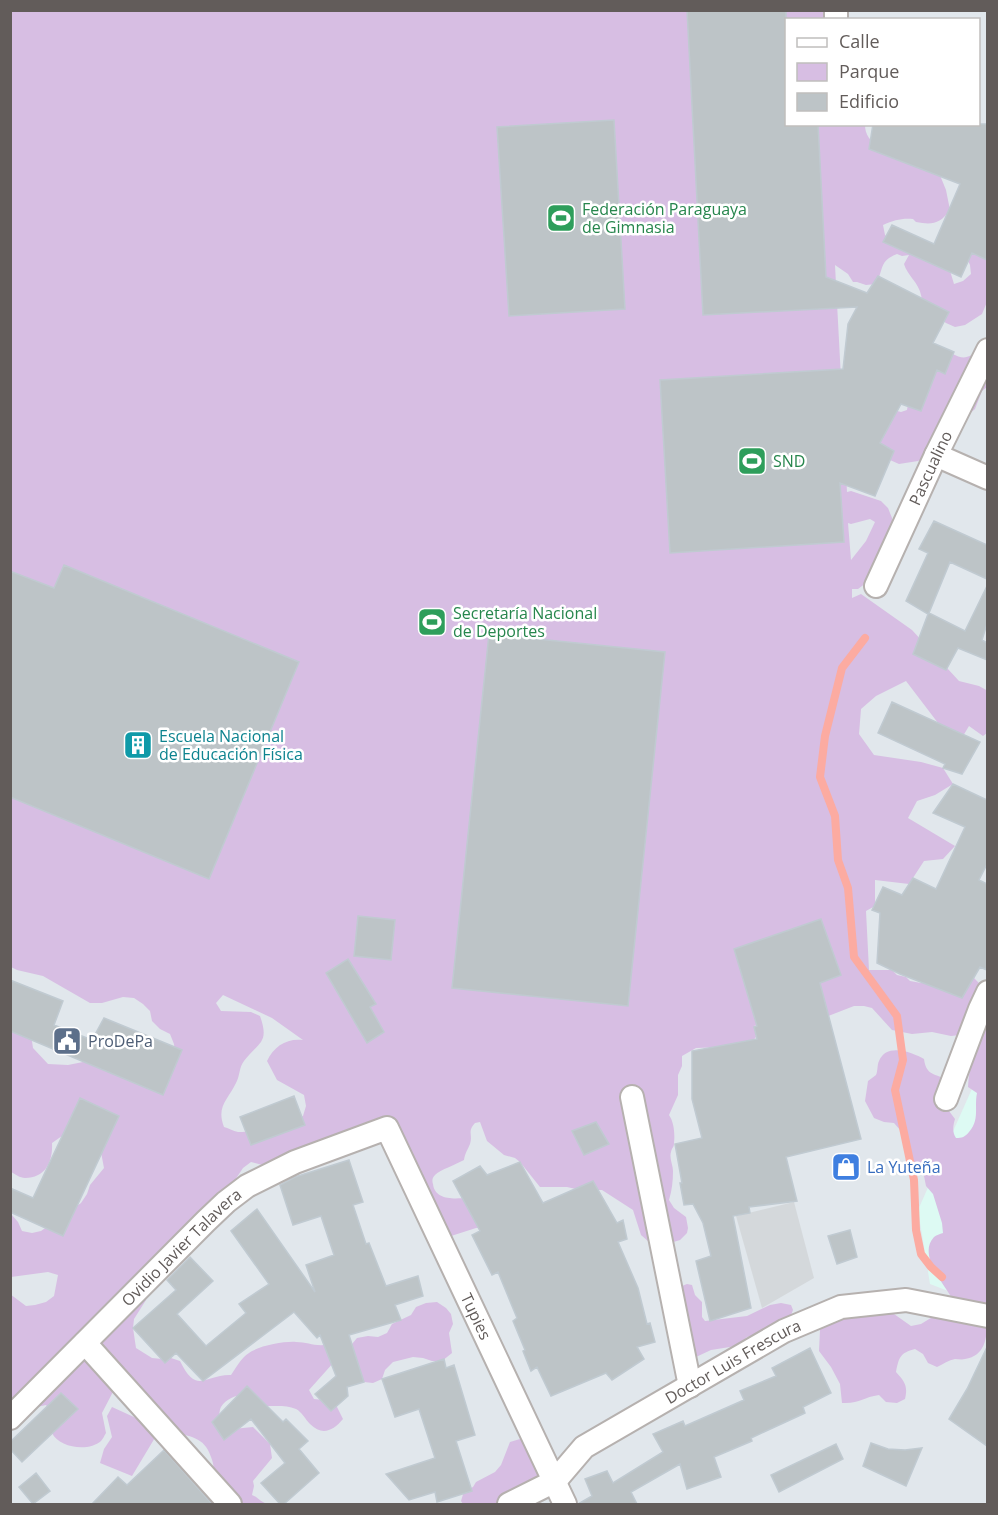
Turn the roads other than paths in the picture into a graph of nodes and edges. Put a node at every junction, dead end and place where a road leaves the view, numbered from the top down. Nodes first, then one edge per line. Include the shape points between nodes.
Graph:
1 (987, 350) edge
2 (936, 455) junction
3 (987, 478) edge
4 (876, 586) dead end
5 (987, 992) edge
6 (632, 1097) dead end
7 (946, 1099) dead end
8 (387, 1128) joint
9 (987, 1316) edge
10 (85, 1343) junction
11 (690, 1386) junction
12 (10, 1418) edge
13 (555, 1481) junction
14 (230, 1504) edge
15 (509, 1504) edge
16 (565, 1504) edge

1 - 2 street, Pascualino
2 - 3 street
2 - 4 street, Pascualino
5 - 7 street
6 - 11 street
8 - 10 street, Ovidio Javier Talavera via 295,1162 247,1186 206,1221
8 - 13 street, Tupies
9 - 11 street, Doctor Luis Frescura via 906,1300 841,1307 784,1331
10 - 12 street, Ovidio Javier Talavera
10 - 14 street
11 - 13 street, Doctor Luis Frescura via 584,1447
13 - 15 street, Doctor Luis Frescura
13 - 16 street, Tupies

